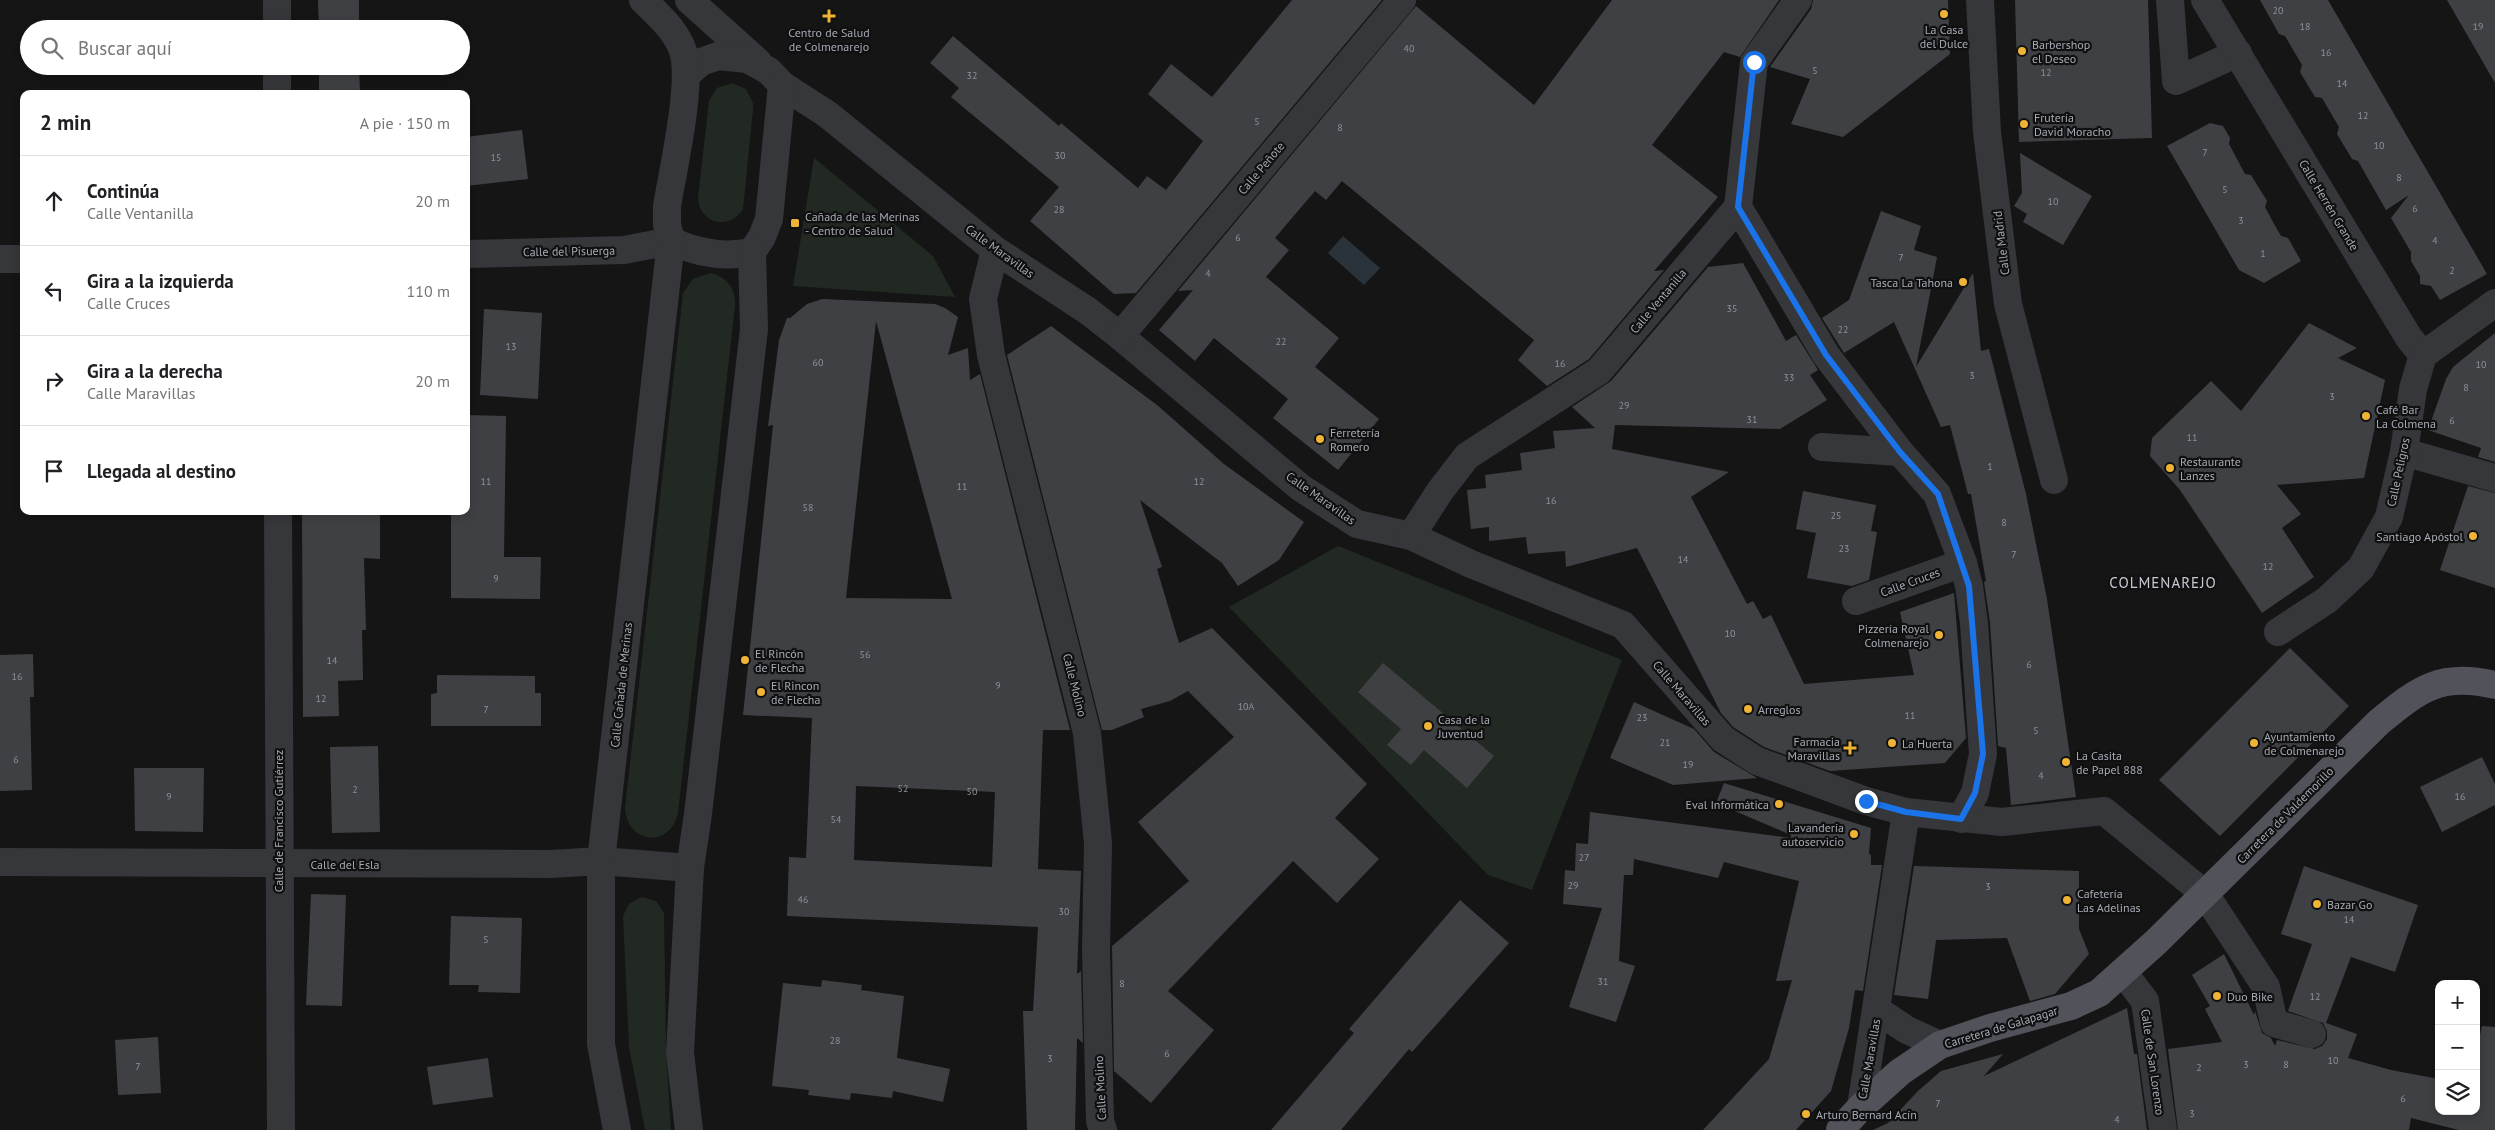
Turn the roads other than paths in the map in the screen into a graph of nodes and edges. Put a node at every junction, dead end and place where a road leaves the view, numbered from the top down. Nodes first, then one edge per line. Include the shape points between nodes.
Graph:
1 (277, 0) edge
2 (643, 0) edge
3 (689, 0) edge
4 (1402, 0) edge
5 (1798, 0) edge
6 (1980, 0) edge
7 (2170, 0) edge
8 (2205, 0) edge
9 (277, 20) edge
10 (2238, 53) junction
11 (687, 74) junction
12 (277, 75) edge
13 (775, 78) junction
14 (277, 90) edge
15 (1738, 207) junction
16 (671, 241) junction
17 (995, 250) junction
18 (752, 252) junction
19 (470, 254) edge
20 (0, 259) edge
21 (20, 259) edge
22 (2495, 303) edge
23 (1120, 336) junction
24 (2423, 355) junction
25 (1822, 446) dead end
26 (1900, 452) junction
27 (2404, 452) junction
28 (2495, 478) edge
29 (2054, 480) dead end
30 (278, 515) edge
31 (1411, 536) junction
32 (1963, 563) junction
33 (1856, 601) dead end
34 (2278, 632) dead end
35 (2495, 685) edge
36 (1906, 812) junction
37 (1961, 819) junction
38 (601, 861) junction
39 (0, 862) edge
40 (278, 864) junction
41 (690, 868) junction
42 (2205, 894) junction
43 (2123, 972) junction
44 (1877, 1010) junction
45 (2312, 1034) dead end
46 (1940, 1045) junction
47 (1861, 1107) junction
48 (282, 1130) edge
49 (617, 1130) edge
50 (689, 1130) edge
51 (1103, 1130) edge
52 (1840, 1130) edge
53 (2163, 1130) edge

1 - 9 street
2 - 11 street via 672,30 683,50
3 - 13 street
4 - 23 street, Calle Peñote
5 - 15 street via 1754,62
6 - 29 street, Calle Madrid via 1988,132 2008,304
7 - 10 street via 2176,81
8 - 10 street, Calle Herrén Grande
10 - 24 street, Calle Herrén Grande via 2409,338
11 - 13 street via 701,62 718,56 746,59
11 - 16 street, Calle Cañada de Merinas via 667,206
12 - 14 street
13 - 17 street, Calle Maravillas via 827,114
13 - 18 street via 769,219
15 - 26 street via 1826,355
15 - 31 street, Calle Ventanilla via 1599,371 1467,456
16 - 18 street via 690,250 712,254 735,256
16 - 19 street, Calle del Pisuerga via 624,250
16 - 38 street, Calle Cañada de Merinas
17 - 23 street, Calle Maravillas
17 - 51 street, Calle Molino via 983,299 991,355 1087,733 1098,843 1096,950 1100,1121
18 - 41 street via 754,329
20 - 21 street
22 - 24 street
23 - 31 street, Calle Maravillas via 1301,488 1357,524
24 - 27 street, Calle Peligros via 2413,389
25 - 26 street
26 - 32 street via 1938,494
27 - 28 street
27 - 34 street, Calle Peligros via 2389,517 2361,568 2327,600
30 - 40 street, Calle de Francisco Gutiérrez
31 - 36 street, Calle Maravillas via 1471,564 1623,625 1723,739 1757,762
32 - 33 street, Calle Cruces
32 - 37 street via 1974,623 1983,754 1975,793
35 - 42 main road, Carretera de Valdemorillo via 2477,680 2439,682 2411,695 2379,722
36 - 37 street, Calle Maravillas
36 - 44 street, Calle Maravillas
37 - 42 street, Calle Maravillas via 2002,822 2104,811
38 - 40 street, Calle del Esla
38 - 41 street, Calle del Esla
38 - 49 street, Calle Cañada de Merinas via 601,1044
39 - 40 street, Calle del Esla
40 - 48 street, Calle de Francisco Gutiérrez
41 - 50 street via 680,1053
42 - 43 main road, Carretera de Valdemorillo
42 - 45 street via 2266,987 2274,1023
43 - 46 main road, Carretera de Galapagar via 2099,993 2071,1006
43 - 53 street, Calle de San Lorenzo via 2145,1001
44 - 46 street, Calle Maravillas via 1907,1030
44 - 47 street, Calle Maravillas
46 - 47 main road, Carretera de Galapagar via 1900,1072
47 - 52 main road, Carretera de Galapagar

